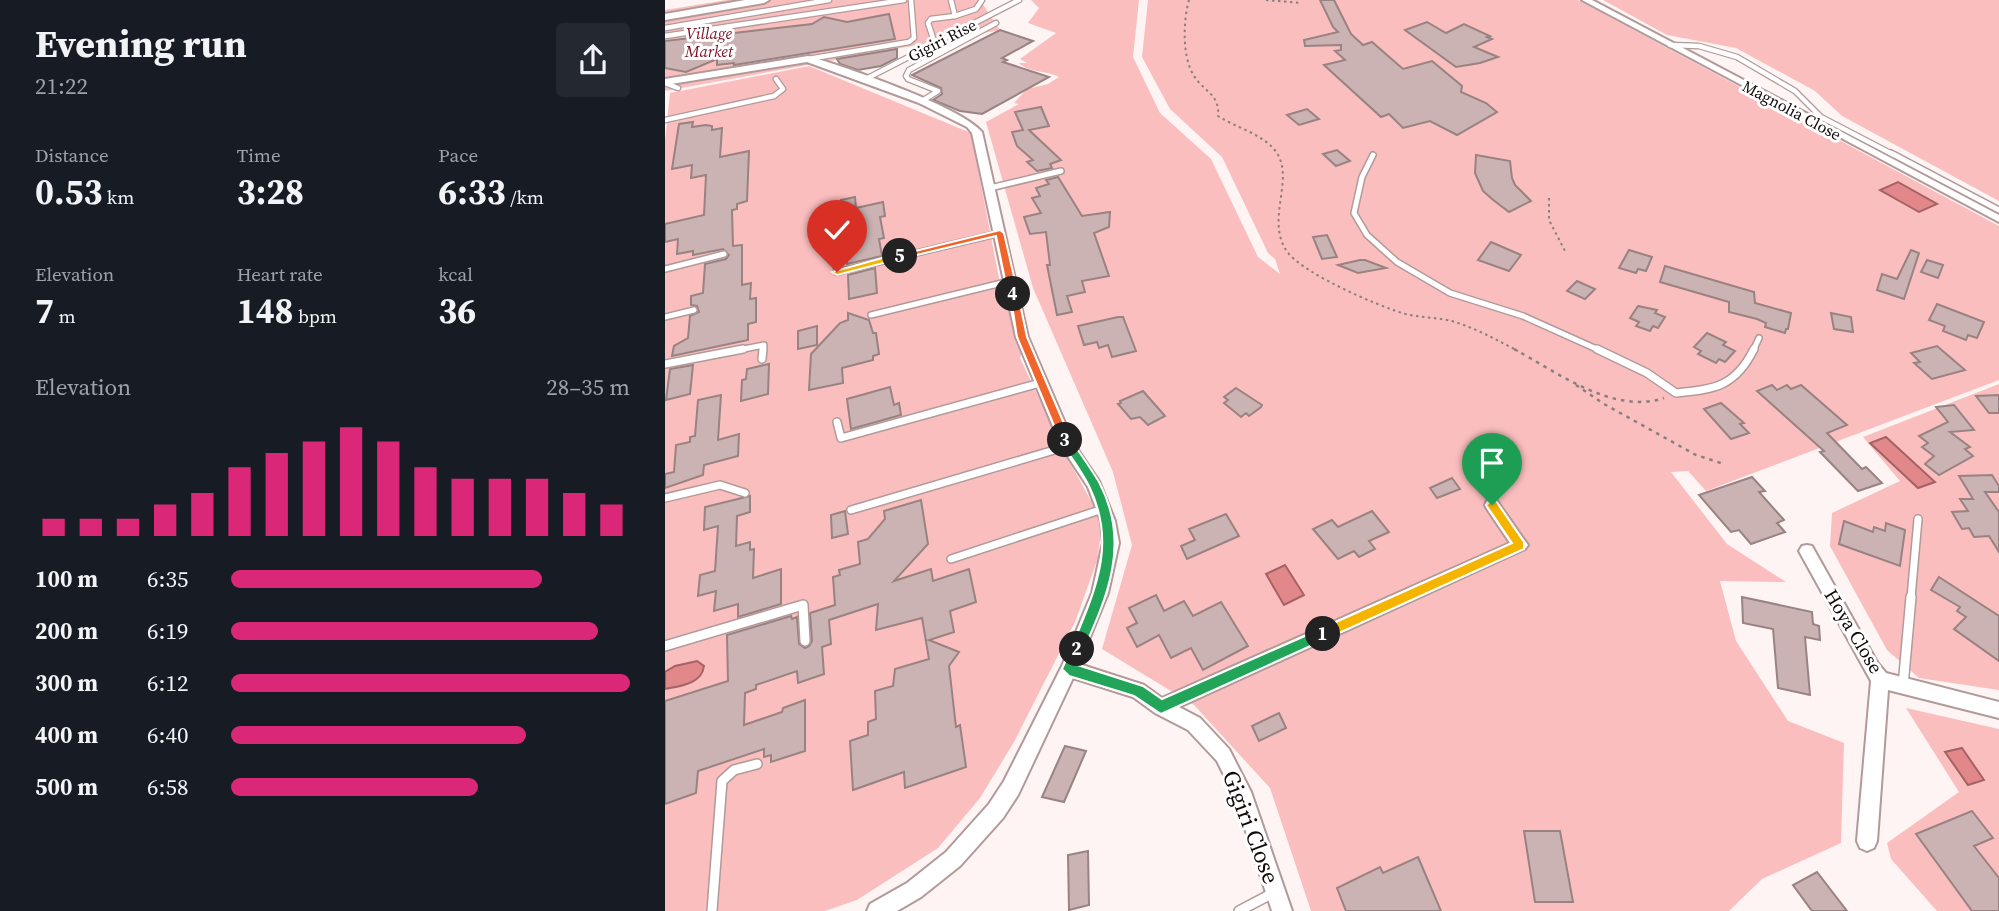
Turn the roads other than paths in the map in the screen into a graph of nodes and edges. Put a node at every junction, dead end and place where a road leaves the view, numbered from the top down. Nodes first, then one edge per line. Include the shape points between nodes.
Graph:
1 (730, 0) edge
2 (764, 0) edge
3 (829, 0) edge
4 (904, 0) edge
5 (911, 0) edge
6 (951, 0) edge
7 (982, 0) edge
8 (1019, 0) edge
9 (1585, 0) edge
10 (665, 10) edge
11 (757, 12) junction
12 (955, 16) junction
13 (665, 17) edge
14 (761, 21) junction
15 (996, 23) dead end
16 (665, 28) edge
17 (665, 36) edge
18 (935, 44) junction
19 (1669, 45) junction
20 (808, 59) junction
21 (776, 79) dead end
22 (864, 80) junction
23 (665, 83) edge
24 (678, 88) dead end
25 (922, 101) junction
26 (665, 120) edge
27 (1373, 155) dead end
28 (1061, 171) dead end
29 (990, 188) junction
30 (1999, 210) edge
31 (1999, 219) edge
32 (1000, 233) junction
33 (833, 249) dead end
34 (724, 254) dead end
35 (665, 269) edge
36 (1010, 281) junction
37 (694, 310) dead end
38 (871, 316) dead end
39 (665, 317) edge
40 (1759, 338) dead end
41 (762, 359) dead end
42 (665, 365) edge
43 (1040, 383) junction
44 (837, 422) dead end
45 (1068, 446) junction
46 (745, 493) dead end
47 (665, 498) edge
48 (1492, 505) dead end
49 (1103, 509) junction
50 (851, 510) dead end
51 (1918, 519) dead end
52 (1807, 551) dead end
53 (951, 559) dead end
54 (805, 641) dead end
55 (665, 646) edge
56 (1069, 669) junction
57 (1880, 679) junction
58 (1903, 687) junction
59 (1161, 707) junction
60 (1999, 710) edge
61 (757, 764) dead end
62 (1867, 841) dead end
63 (1276, 892) junction
64 (712, 911) edge
65 (877, 911) edge
66 (1239, 911) edge
67 (1282, 911) edge

1 - 10 main road
2 - 13 main road
3 - 11 lane
4 - 14 lane
5 - 20 lane via 913,38 909,42
6 - 12 lane
7 - 12 lane via 976,9
8 - 18 lane, Gigiri Rise
9 - 19 street, Magnolia Close
11 - 14 lane
11 - 16 lane
12 - 18 lane via 929,20
14 - 17 lane
15 - 25 lane via 909,70 908,79 938,91
18 - 22 lane, Gigiri Rise
19 - 30 lane via 1699,46 1737,57 1795,91 1821,117
19 - 31 street, Magnolia Close
20 - 22 street
20 - 23 street
21 - 26 lane via 783,89 774,96
22 - 25 street
23 - 24 lane
25 - 29 street via 977,132
27 - 40 lane via 1353,213 1367,235 1397,262 1450,293 1562,331 1647,373 1676,393 1713,389 1730,381
28 - 29 lane
29 - 32 street
32 - 33 lane via 837,272
32 - 36 street
34 - 35 lane
36 - 38 lane
36 - 43 street via 1022,337
37 - 39 lane
41 - 42 lane via 764,345
43 - 44 lane via 841,438
43 - 45 street
45 - 49 street via 1094,485
45 - 50 lane
46 - 47 lane via 720,485
48 - 59 street via 1520,545
49 - 53 lane
49 - 56 street via 1111,543 1100,593
51 - 58 lane
52 - 57 street, Hoya Close
54 - 55 lane via 803,605
56 - 59 street, Gigiri Close via 1138,691
56 - 65 street via 1011,788 976,837 914,890
57 - 58 street, Hoya Close
57 - 62 street
58 - 60 street, Hoya Close
59 - 63 street, Gigiri Close via 1194,724 1223,755 1242,792
61 - 64 lane via 734,770 722,781
63 - 66 lane
63 - 67 street, Gigiri Close

